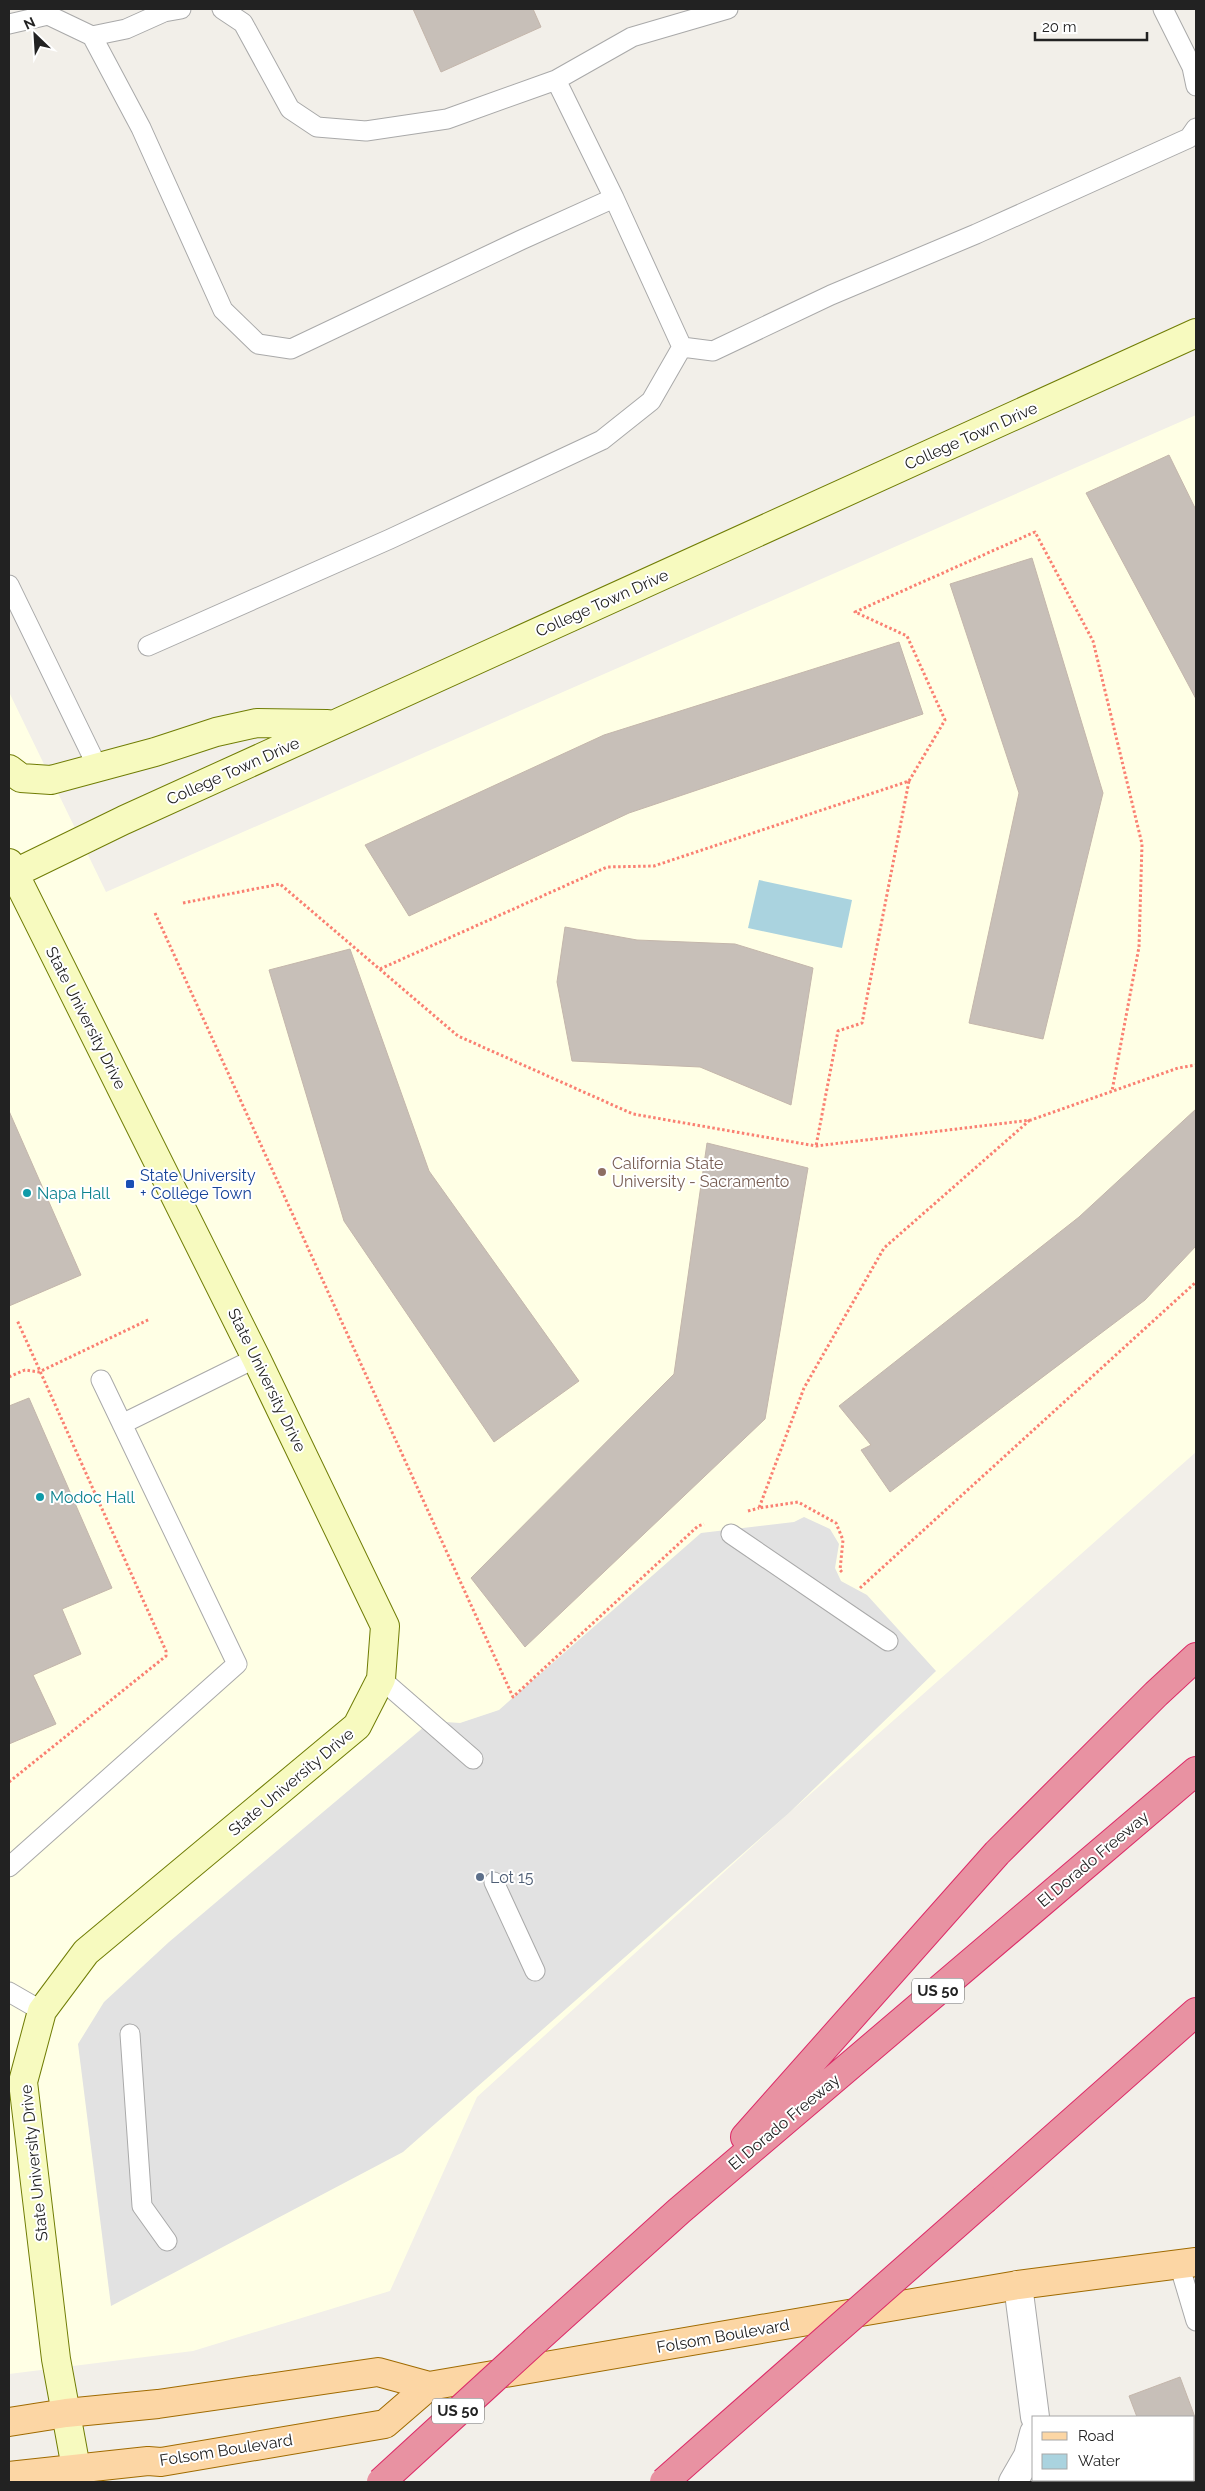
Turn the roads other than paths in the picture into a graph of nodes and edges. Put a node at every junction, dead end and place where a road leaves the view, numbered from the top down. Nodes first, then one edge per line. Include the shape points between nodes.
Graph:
1 (181, 9) edge
2 (222, 9) edge
3 (728, 9) edge
4 (1163, 9) edge
5 (9, 24) edge
6 (92, 36) junction
7 (556, 80) junction
8 (1196, 86) edge
9 (1196, 128) edge
10 (614, 198) junction
11 (1196, 333) edge
12 (682, 347) junction
13 (9, 586) edge
14 (148, 646) dead end
15 (336, 724) junction
16 (98, 768) junction
17 (9, 769) edge
18 (10, 871) edge
19 (256, 1358) junction
20 (101, 1380) dead end
21 (122, 1424) junction
22 (731, 1534) dead end
23 (888, 1641) dead end
24 (1196, 1657) edge
25 (381, 1678) junction
26 (473, 1760) dead end
27 (1196, 1771) edge
28 (9, 1867) edge
29 (494, 1882) dead end
30 (535, 1971) dead end
31 (9, 1992) edge
32 (42, 2011) junction
33 (1196, 2012) edge
34 (130, 2034) dead end
35 (679, 2211) junction
36 (167, 2241) dead end
37 (1188, 2263) edge
38 (1018, 2286) junction
39 (1196, 2321) edge
40 (429, 2386) junction
41 (66, 2413) junction
42 (1035, 2416) edge
43 (9, 2422) edge
44 (1032, 2441) edge
45 (76, 2468) junction
46 (9, 2476) edge
47 (381, 2482) edge
48 (664, 2482) edge
49 (1014, 2482) edge

1 - 6 lane via 164,12 126,29
2 - 7 lane via 243,23 290,110 317,127 366,131 448,119
3 - 7 lane via 632,37
4 - 8 lane via 1192,67
5 - 6 lane via 48,15
6 - 10 lane via 141,128 223,310 258,344 291,349
7 - 10 lane
9 - 12 lane via 1189,138 976,234 830,295 713,351
10 - 12 lane
11 - 15 street, College Town Drive
12 - 14 lane via 651,401 602,440 390,539
13 - 16 lane
15 - 16 street via 257,723 216,732
15 - 18 street, College Town Drive
16 - 17 street via 51,780 21,778
18 - 19 street, State University Drive
19 - 21 lane
19 - 25 street, State University Drive via 384,1626
20 - 21 lane
21 - 28 lane via 237,1664
22 - 23 lane
24 - 35 highway via 997,1853
25 - 26 lane
25 - 32 street, State University Drive via 358,1726 86,1952
27 - 35 highway, El Dorado Freeway / US 50
29 - 30 lane
31 - 32 lane
32 - 41 street, State University Drive via 23,2082 56,2359
33 - 48 highway, bridge
34 - 36 lane via 142,2206
35 - 47 highway, El Dorado Freeway / US 50, bridge
37 - 38 main road, Folsom Boulevard
37 - 39 lane
38 - 40 main road, Folsom Boulevard
38 - 42 street
40 - 41 main road, Folsom Boulevard via 378,2372 158,2404
40 - 45 main road, Folsom Boulevard via 385,2424 161,2462
41 - 43 main road, Folsom Boulevard
41 - 45 street, State University Drive
44 - 49 street
45 - 46 main road, Folsom Boulevard

